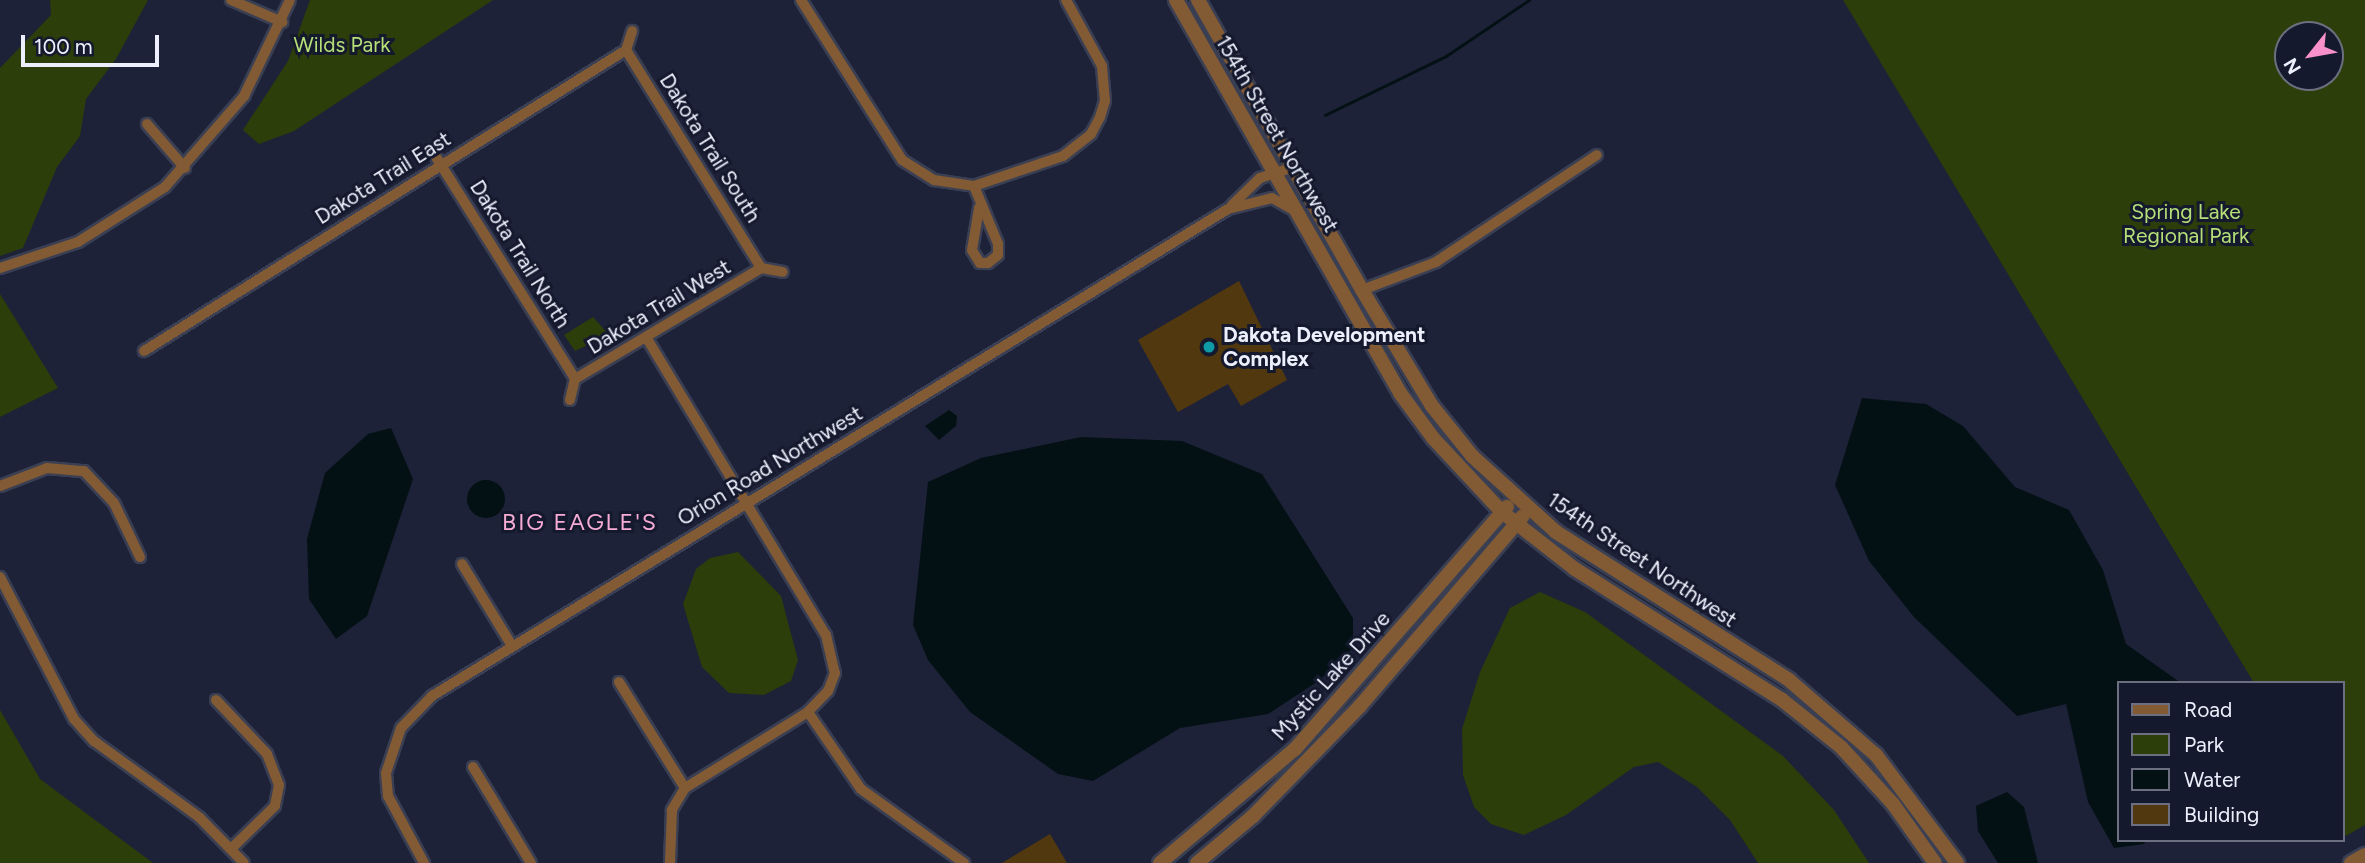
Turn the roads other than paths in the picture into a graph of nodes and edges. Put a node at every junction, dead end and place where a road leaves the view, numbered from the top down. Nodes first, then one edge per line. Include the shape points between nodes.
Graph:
1 (231, 0) edge
2 (290, 0) edge
3 (801, 0) edge
4 (1066, 0) edge
5 (1176, 0) edge
6 (1198, 0) edge
7 (282, 22) junction
8 (632, 31) dead end
9 (626, 50) junction
10 (147, 124) dead end
11 (431, 149) dead end
12 (1597, 155) dead end
13 (441, 164) junction
14 (185, 167) junction
15 (1294, 167) junction
16 (1274, 173) junction
17 (974, 186) junction
18 (979, 208) dead end
19 (1228, 209) junction
20 (1300, 217) junction
21 (0, 268) edge
22 (761, 268) junction
23 (783, 272) dead end
24 (1362, 290) junction
25 (646, 337) junction
26 (144, 351) dead end
27 (575, 379) junction
28 (570, 400) dead end
29 (0, 486) edge
30 (1515, 499) junction
31 (746, 504) junction
32 (1528, 510) junction
33 (1502, 512) junction
34 (1517, 523) junction
35 (140, 557) dead end
36 (462, 564) dead end
37 (0, 577) edge
38 (512, 646) junction
39 (619, 682) dead end
40 (216, 700) dead end
41 (808, 712) junction
42 (473, 767) dead end
43 (685, 788) junction
44 (232, 848) junction
45 (2365, 855) edge
46 (244, 863) edge
47 (424, 863) edge
48 (531, 863) edge
49 (670, 863) edge
50 (964, 863) edge
51 (1160, 863) edge
52 (1197, 863) edge
53 (1935, 863) edge
54 (1958, 863) edge
55 (2351, 863) edge

1 - 7 street
2 - 7 street
3 - 17 street via 902,160 934,180
4 - 17 street via 1102,66 1105,101 1100,117 1091,134 1063,156
5 - 16 street, 154th Street Northwest
6 - 15 street, 154th Street Northwest
7 - 14 street via 244,96
8 - 9 street
9 - 13 street, Dakota Trail East
9 - 22 street, Dakota Trail South
10 - 14 street
11 - 13 street, Dakota Trail North
12 - 24 street via 1436,262
13 - 26 street, Dakota Trail East
13 - 27 street, Dakota Trail North
14 - 21 street via 101,230
15 - 16 street, Orion Road Northwest
15 - 24 street, 154th Street Northwest
16 - 19 street, Orion Road Northwest via 1260,177
16 - 20 street, 154th Street Northwest
17 - 18 street
19 - 20 street, Orion Road Northwest via 1272,198 1283,200
19 - 31 street, Orion Road Northwest
20 - 33 street, 154th Street Northwest via 1400,393
22 - 23 street
22 - 25 street, Dakota Trail West
24 - 30 street, 154th Street Northwest via 1432,406
25 - 27 street, Dakota Trail West
25 - 31 street
27 - 28 street
29 - 35 street via 47,468 84,471 114,503
30 - 32 street, 154th Street Northwest
30 - 33 street, Mystic Lake Drive
31 - 38 street, Orion Road Northwest
31 - 41 street via 832,655 835,673 828,691
32 - 34 street, Mystic Lake Drive
32 - 54 street, 154th Street Northwest via 1664,604 1789,680 1876,755
33 - 34 street, 154th Street Northwest
33 - 51 street, Mystic Lake Drive via 1295,748
34 - 52 street, Mystic Lake Drive via 1360,706 1252,816
34 - 53 street, 154th Street Northwest via 1575,569 1781,699 1841,747 1893,804
36 - 38 street
37 - 44 street via 74,719 94,741 199,817
38 - 47 street, Orion Road Northwest via 432,696 401,728 390,751 388,796
39 - 43 street
40 - 44 street via 267,754 279,785 275,806
41 - 43 street
41 - 50 street via 861,789
42 - 48 street
43 - 49 street via 672,810
44 - 46 street
45 - 55 street

